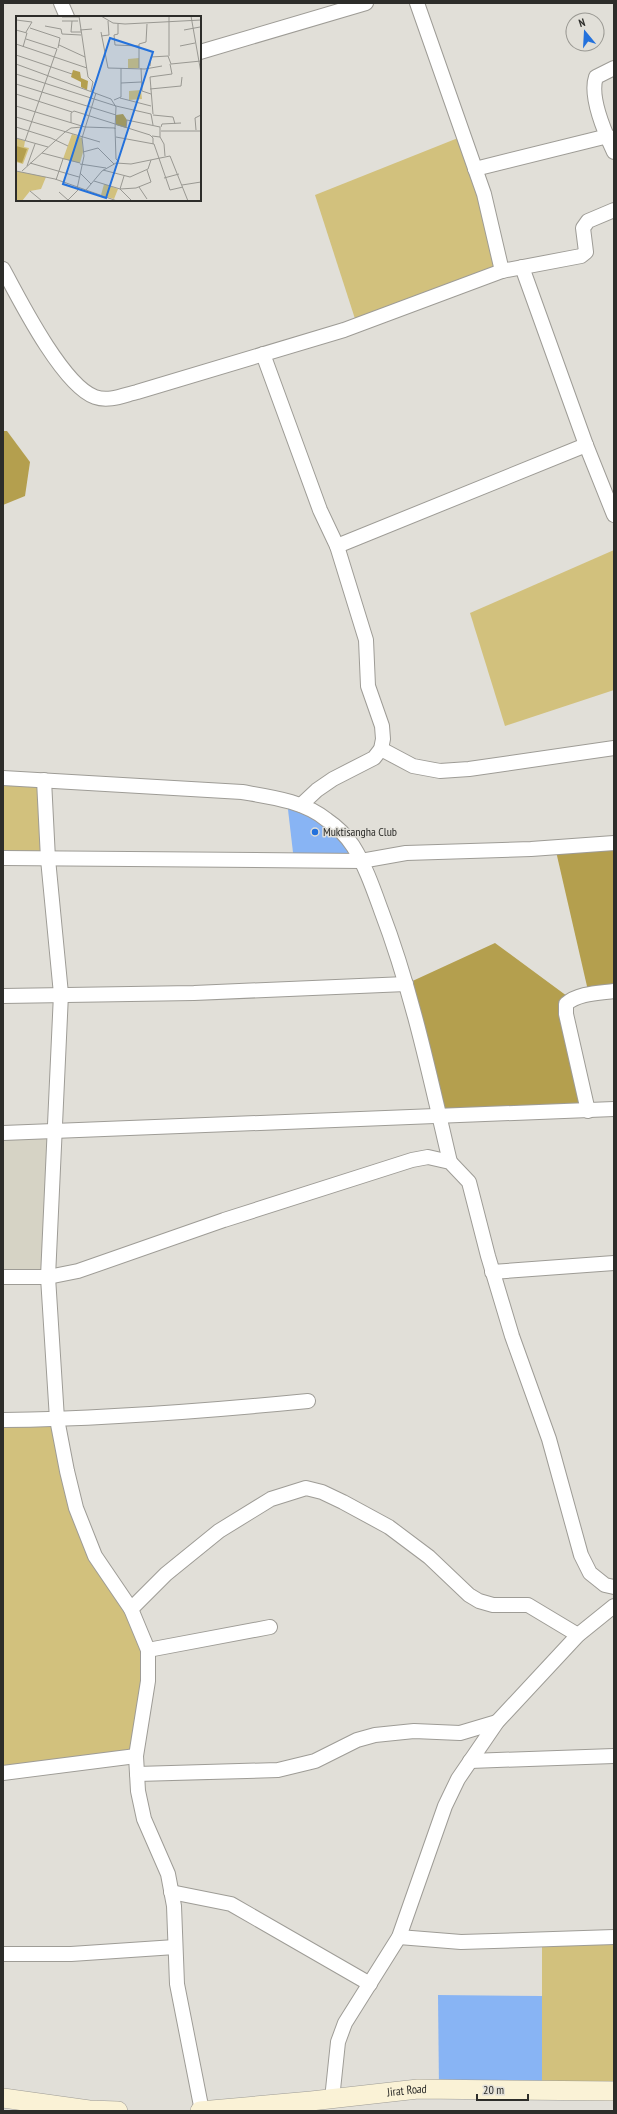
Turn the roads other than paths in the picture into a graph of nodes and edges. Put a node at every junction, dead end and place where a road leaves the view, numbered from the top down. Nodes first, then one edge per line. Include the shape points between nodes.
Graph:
1 (61, 3) edge
2 (366, 3) edge
3 (417, 3) edge
4 (67, 16) edge
5 (201, 52) edge
6 (614, 68) edge
7 (608, 136) junction
8 (614, 152) edge
9 (475, 169) junction
10 (614, 210) edge
11 (522, 267) junction
12 (3, 269) edge
13 (502, 270) junction
14 (263, 354) junction
15 (586, 445) junction
16 (614, 515) edge
17 (337, 546) junction
18 (614, 748) edge
19 (381, 749) junction
20 (3, 778) edge
21 (44, 780) junction
22 (301, 806) junction
23 (614, 843) edge
24 (3, 858) edge
25 (48, 859) junction
26 (361, 862) junction
27 (406, 984) junction
28 (614, 991) edge
29 (61, 994) junction
30 (3, 996) edge
31 (614, 1109) edge
32 (588, 1111) junction
33 (439, 1115) junction
34 (54, 1131) junction
35 (3, 1133) edge
36 (450, 1162) junction
37 (614, 1263) edge
38 (492, 1272) junction
39 (3, 1277) edge
40 (21, 1277) junction
41 (48, 1277) junction
42 (3, 1285) edge
43 (308, 1401) dead end
44 (57, 1419) junction
45 (3, 1420) edge
46 (614, 1587) edge
47 (614, 1606) edge
48 (132, 1609) junction
49 (270, 1627) dead end
50 (578, 1635) junction
51 (148, 1650) junction
52 (497, 1722) junction
53 (136, 1756) junction
54 (614, 1756) edge
55 (470, 1762) junction
56 (3, 1773) edge
57 (137, 1774) junction
58 (172, 1892) junction
59 (399, 1937) junction
60 (614, 1938) edge
61 (175, 1947) junction
62 (3, 1954) edge
63 (370, 1984) junction
64 (614, 2091) edge
65 (3, 2098) edge
66 (332, 2099) junction
67 (225, 2110) edge
68 (118, 2111) edge
69 (201, 2111) edge

1 - 4 street
2 - 5 street
3 - 9 street
6 - 7 street via 596,77 593,85 593,93
7 - 8 street
7 - 9 street
9 - 13 street via 484,194
10 - 11 street via 592,219 585,225 582,235 586,252 581,256
11 - 13 street
11 - 15 street
12 - 14 street via 52,355 82,389 95,397 108,399 137,392
13 - 14 street via 344,330
14 - 17 street via 320,510
15 - 16 street
15 - 17 street
17 - 19 street via 366,640 368,686 382,726
18 - 19 street via 440,771 413,766
19 - 22 street via 374,758 317,790
20 - 21 street
21 - 22 street via 242,792
21 - 25 street
22 - 26 street via 327,820 352,845
23 - 26 street via 531,849 406,853
24 - 25 street
25 - 26 street
25 - 29 street
26 - 27 street via 394,944
27 - 29 street via 194,993
27 - 33 street
28 - 32 street via 580,996 566,1004 566,1014
29 - 30 street
29 - 34 street
31 - 32 street
32 - 33 street
33 - 34 street
33 - 36 street
34 - 35 street
34 - 41 street
36 - 38 street via 468,1182
36 - 41 street via 428,1157 412,1160 224,1220 78,1271
37 - 38 street
38 - 46 street via 549,1439 581,1555 590,1573 605,1585
39 - 40 street
40 - 41 street
40 - 42 street
41 - 44 street
43 - 44 street via 179,1413
44 - 45 street
44 - 48 street via 76,1508 95,1556
47 - 50 street
48 - 50 street via 166,1574 219,1531 271,1499 306,1488 322,1492 389,1527 429,1556 464,1591 479,1601 493,1605 528,1605
48 - 51 street
49 - 51 street
50 - 52 street
51 - 53 street via 148,1681
52 - 55 street
52 - 57 street via 460,1733 414,1731 375,1735 357,1740 315,1761 278,1770
53 - 56 street
53 - 57 street
54 - 55 street
55 - 59 street via 445,1806
57 - 58 street via 144,1819 168,1874
58 - 61 street
58 - 63 street via 231,1904
59 - 60 street via 461,1942
59 - 63 street
61 - 62 street via 71,1954
61 - 69 street via 180,2004
63 - 66 street via 345,2023 338,2042
64 - 66 main road, Jirat Road via 418,2089
65 - 68 main road via 89,2110
66 - 67 main road, Jirat Road
67 - 69 main road, Jirat Road

